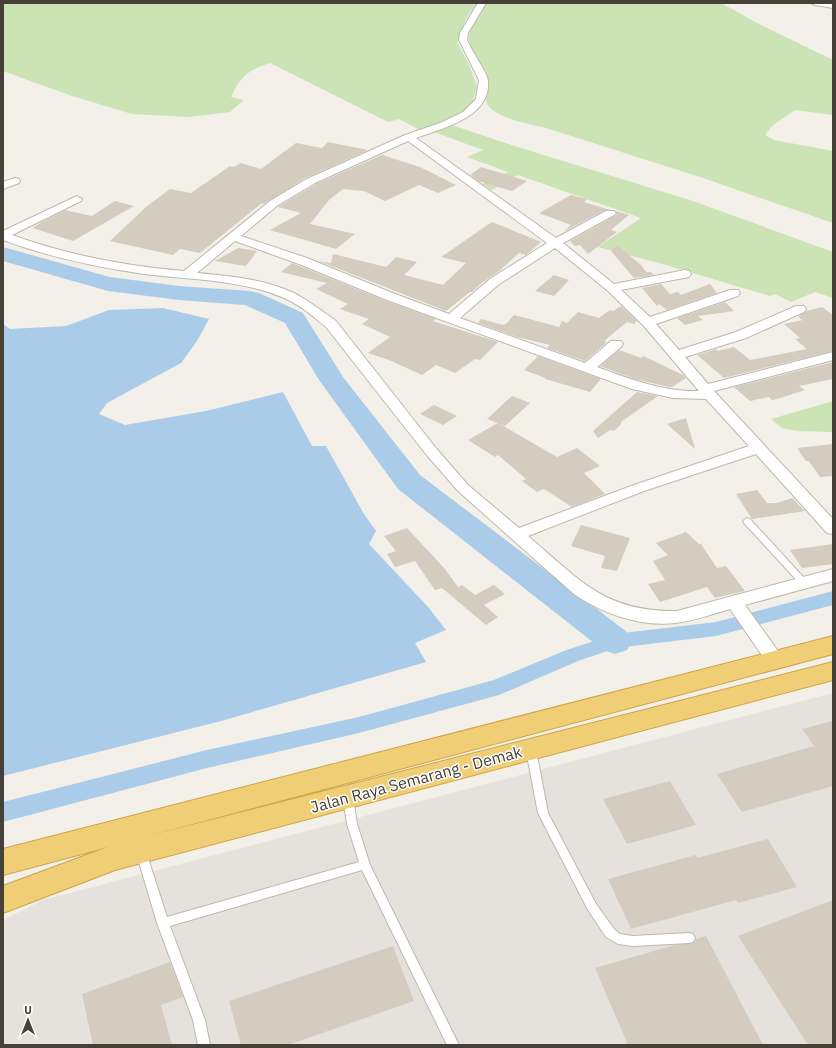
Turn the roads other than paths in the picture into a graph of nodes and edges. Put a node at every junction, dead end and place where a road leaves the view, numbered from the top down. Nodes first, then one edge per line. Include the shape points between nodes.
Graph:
1 (482, 3) edge
2 (815, 3) edge
3 (833, 6) edge
4 (409, 137) junction
5 (15, 181) dead end
6 (3, 186) edge
7 (77, 199) dead end
8 (610, 213) dead end
9 (3, 236) edge
10 (233, 237) junction
11 (555, 243) junction
12 (685, 274) dead end
13 (187, 275) junction
14 (612, 288) junction
15 (734, 293) dead end
16 (800, 309) dead end
17 (451, 319) junction
18 (648, 322) junction
19 (616, 344) dead end
20 (676, 355) junction
21 (833, 356) edge
22 (587, 368) junction
23 (707, 391) junction
24 (758, 448) junction
25 (747, 521) dead end
26 (833, 529) edge
27 (516, 534) junction
28 (833, 575) edge
29 (804, 583) junction
30 (738, 607) junction
31 (833, 644) edge
32 (767, 649) junction
33 (833, 671) edge
34 (531, 749) junction
35 (348, 796) junction
36 (141, 850) junction
37 (3, 862) edge
38 (365, 865) junction
39 (3, 900) edge
40 (163, 923) junction
41 (689, 938) dead end
42 (204, 1045) edge
43 (453, 1045) edge

1 - 4 street via 464,32 463,40 484,80 481,100 466,114 443,126
2 - 3 street
4 - 10 street via 311,181 274,203
4 - 11 street
5 - 6 street
7 - 9 street
8 - 11 street
9 - 13 street via 37,248 83,259
10 - 13 street
10 - 17 street
11 - 14 street
11 - 17 street via 494,282
12 - 14 street
13 - 27 street via 219,277 257,284 289,295 312,308 331,324 463,488
14 - 18 street
15 - 18 street
16 - 20 street via 741,335
17 - 22 street
18 - 20 street
19 - 22 street
20 - 23 street
21 - 23 street
22 - 23 street via 637,386 674,395 690,396
23 - 24 street
24 - 26 street
24 - 27 street via 639,488
25 - 29 lane
27 - 30 street via 590,597 606,606 651,617 677,617
28 - 29 street
29 - 30 street
30 - 32 street
31 - 32 highway, Jalan Raya Semarang - Demak
32 - 37 highway, Jalan Raya Semarang - Demak
33 - 34 highway, Jalan Raya Semarang - Demak
34 - 35 highway, Jalan Raya Semarang - Demak
34 - 41 lane via 543,813 592,907 610,933 618,939 633,942
35 - 36 highway, Jalan Raya Semarang - Demak
35 - 38 lane via 352,824
36 - 39 highway, Jalan Raya Semarang - Demak via 112,858
36 - 40 lane
38 - 40 lane
38 - 43 lane
40 - 42 lane via 199,1020

